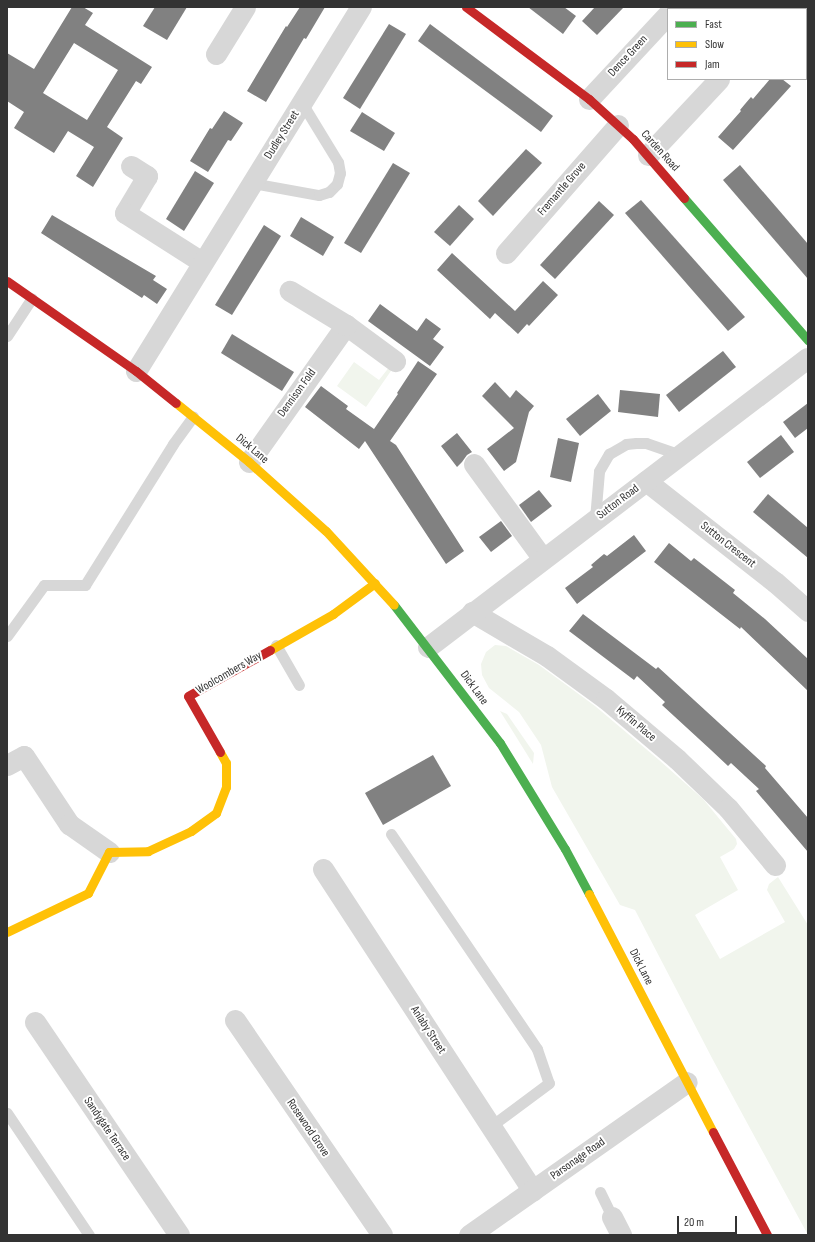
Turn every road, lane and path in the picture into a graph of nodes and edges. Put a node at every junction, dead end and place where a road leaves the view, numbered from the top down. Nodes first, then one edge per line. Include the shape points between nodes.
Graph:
1 (245, 7) edge
2 (361, 7) edge
3 (466, 7) edge
4 (667, 15) edge
5 (216, 54) dead end
6 (717, 80) edge
7 (589, 99) junction
8 (302, 103) junction
9 (618, 125) junction
10 (648, 155) junction
11 (131, 166) dead end
12 (252, 183) junction
13 (506, 253) dead end
14 (202, 262) junction
15 (7, 281) edge
16 (290, 291) dead end
17 (32, 298) junction
18 (346, 325) junction
19 (7, 336) edge
20 (808, 340) edge
21 (808, 358) edge
22 (395, 360) dead end
23 (136, 371) junction
24 (193, 416) junction
25 (680, 455) junction
26 (248, 462) junction
27 (474, 464) dead end
28 (646, 481) junction
29 (595, 519) junction
30 (542, 559) junction
31 (376, 583) junction
32 (472, 612) junction
33 (808, 612) edge
34 (7, 636) edge
35 (276, 645) junction
36 (428, 647) junction
37 (299, 685) dead end
38 (7, 765) edge
39 (391, 834) dead end
40 (108, 852) junction
41 (775, 864) dead end
42 (323, 869) dead end
43 (7, 932) edge
44 (235, 1020) dead end
45 (35, 1022) dead end
46 (687, 1082) junction
47 (7, 1113) edge
48 (491, 1126) junction
49 (534, 1191) junction
50 (600, 1192) dead end
51 (616, 1226) edge
52 (89, 1235) edge
53 (179, 1235) edge
54 (382, 1235) edge
55 (469, 1235) edge
56 (767, 1235) edge

1 - 5 street
2 - 8 street, Dudley Street
3 - 7 street, Carden Road
4 - 7 street, Dence Green
6 - 10 street
7 - 9 street, Carden Road
8 - 12 street, Dudley Street
8 - 12 lane via 338,162 340,173 337,184 329,192 319,195
9 - 10 street, Carden Road
9 - 13 street, Fremantle Grove
10 - 20 street, Carden Road
11 - 14 street via 147,176 125,213
12 - 14 street, Dudley Street
14 - 23 street, Dudley Street
15 - 17 street, Dick Lane
16 - 18 street
17 - 19 lane
17 - 23 street, Dick Lane
18 - 22 street
18 - 26 street, Dennison Fold
21 - 25 street, Sutton Road
23 - 24 street, Dick Lane
24 - 26 street, Dick Lane
24 - 34 lane via 85,586 44,584
25 - 28 street, Sutton Road
25 - 29 lane via 636,443 626,444 613,451 599,471
26 - 31 street, Dick Lane via 326,531
27 - 30 street
28 - 29 street, Sutton Road
28 - 33 street, Sutton Crescent via 775,582
29 - 30 street, Sutton Road
30 - 32 street, Sutton Road
31 - 35 street, Woolcombers Way via 332,614
31 - 36 street, Dick Lane
32 - 36 street, Sutton Road
32 - 41 street, Kyffin Place via 547,656 606,699 677,759 728,808
35 - 37 lane
35 - 40 street, Woolcombers Way via 188,696 226,763 226,787 216,813 191,831 148,851
36 - 46 street, Dick Lane via 500,743 565,849
38 - 40 street via 24,756 69,824
39 - 48 lane via 538,1049 549,1083
40 - 43 street via 88,893
42 - 48 street, Anlaby Street
44 - 54 street, Rosewood Grove
45 - 53 street, Sandygate Terrace
46 - 49 street, Parsonage Road
46 - 56 street, Dick Lane
47 - 52 lane
48 - 49 street, Anlaby Street
49 - 55 street, Parsonage Road
50 - 51 lane

